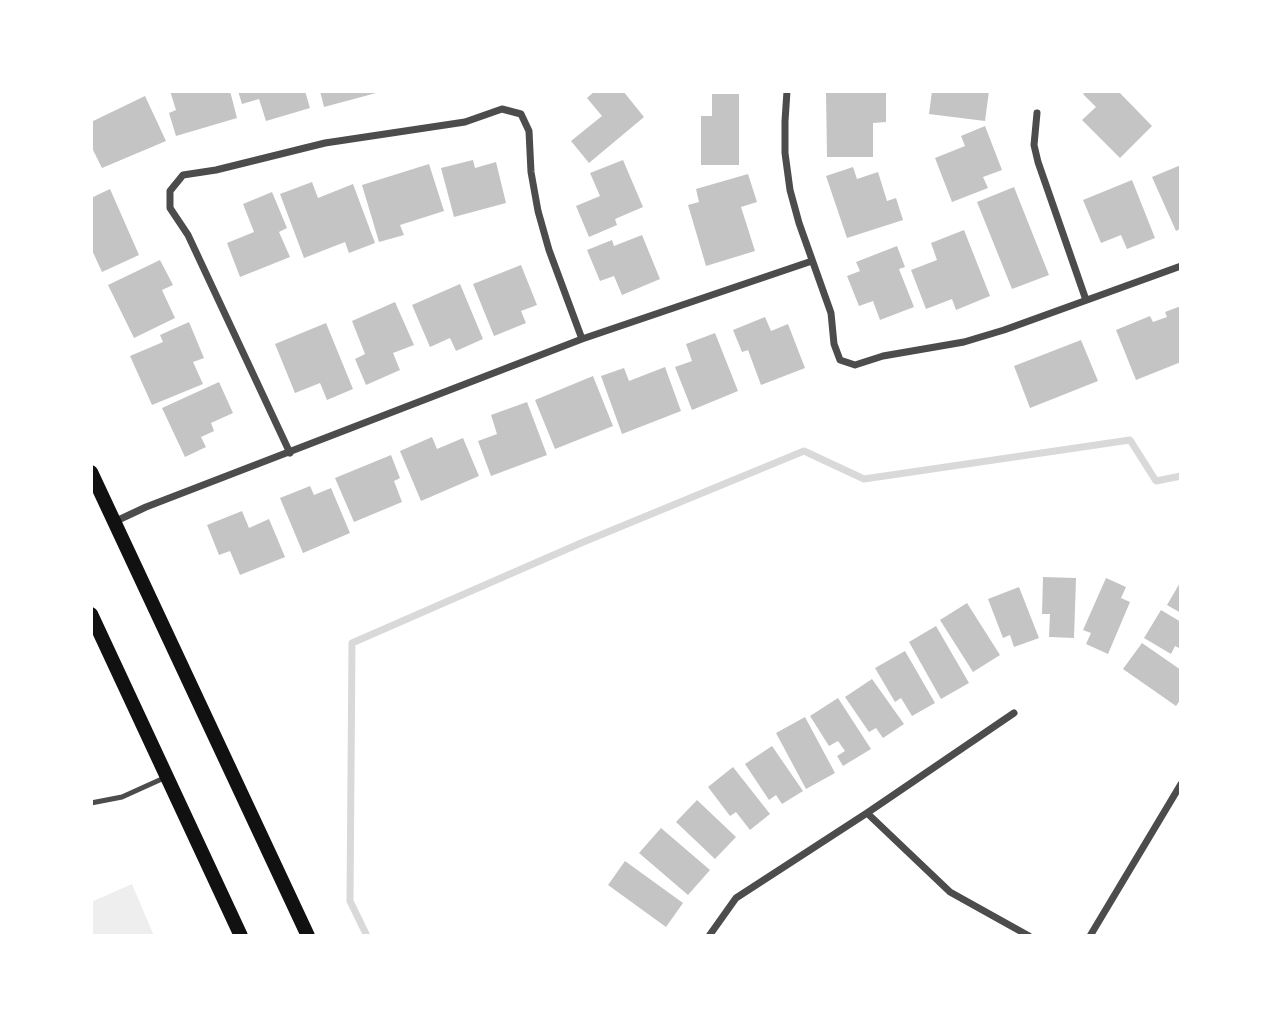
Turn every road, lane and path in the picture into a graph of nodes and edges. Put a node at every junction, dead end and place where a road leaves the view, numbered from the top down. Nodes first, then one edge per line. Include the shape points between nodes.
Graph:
1 (787, 91) edge
2 (1037, 113) dead end
3 (812, 261) junction
4 (1181, 266) edge
5 (1086, 300) junction
6 (582, 339) junction
7 (290, 453) junction
8 (91, 472) edge
9 (114, 522) junction
10 (91, 614) edge
11 (1014, 713) dead end
12 (167, 776) junction
13 (1181, 784) edge
14 (91, 803) edge
15 (867, 813) junction
16 (241, 936) edge
17 (308, 936) edge
18 (709, 936) edge
19 (1028, 936) edge
20 (1090, 936) edge

1 - 3 street via 785,153 790,190
2 - 5 street via 1034,145 1038,162
3 - 5 street via 831,313 840,360 855,365 964,342
3 - 6 street
4 - 5 street
6 - 7 street
6 - 7 street via 548,250 531,172 530,131 521,114 502,109 465,122 325,143 183,175 170,191 170,208 188,235
7 - 9 street
8 - 9 main road
9 - 17 main road
10 - 12 main road
11 - 15 street
12 - 14 lane via 122,797
12 - 16 main road
13 - 20 street
15 - 18 street via 736,898
15 - 19 street via 950,892

